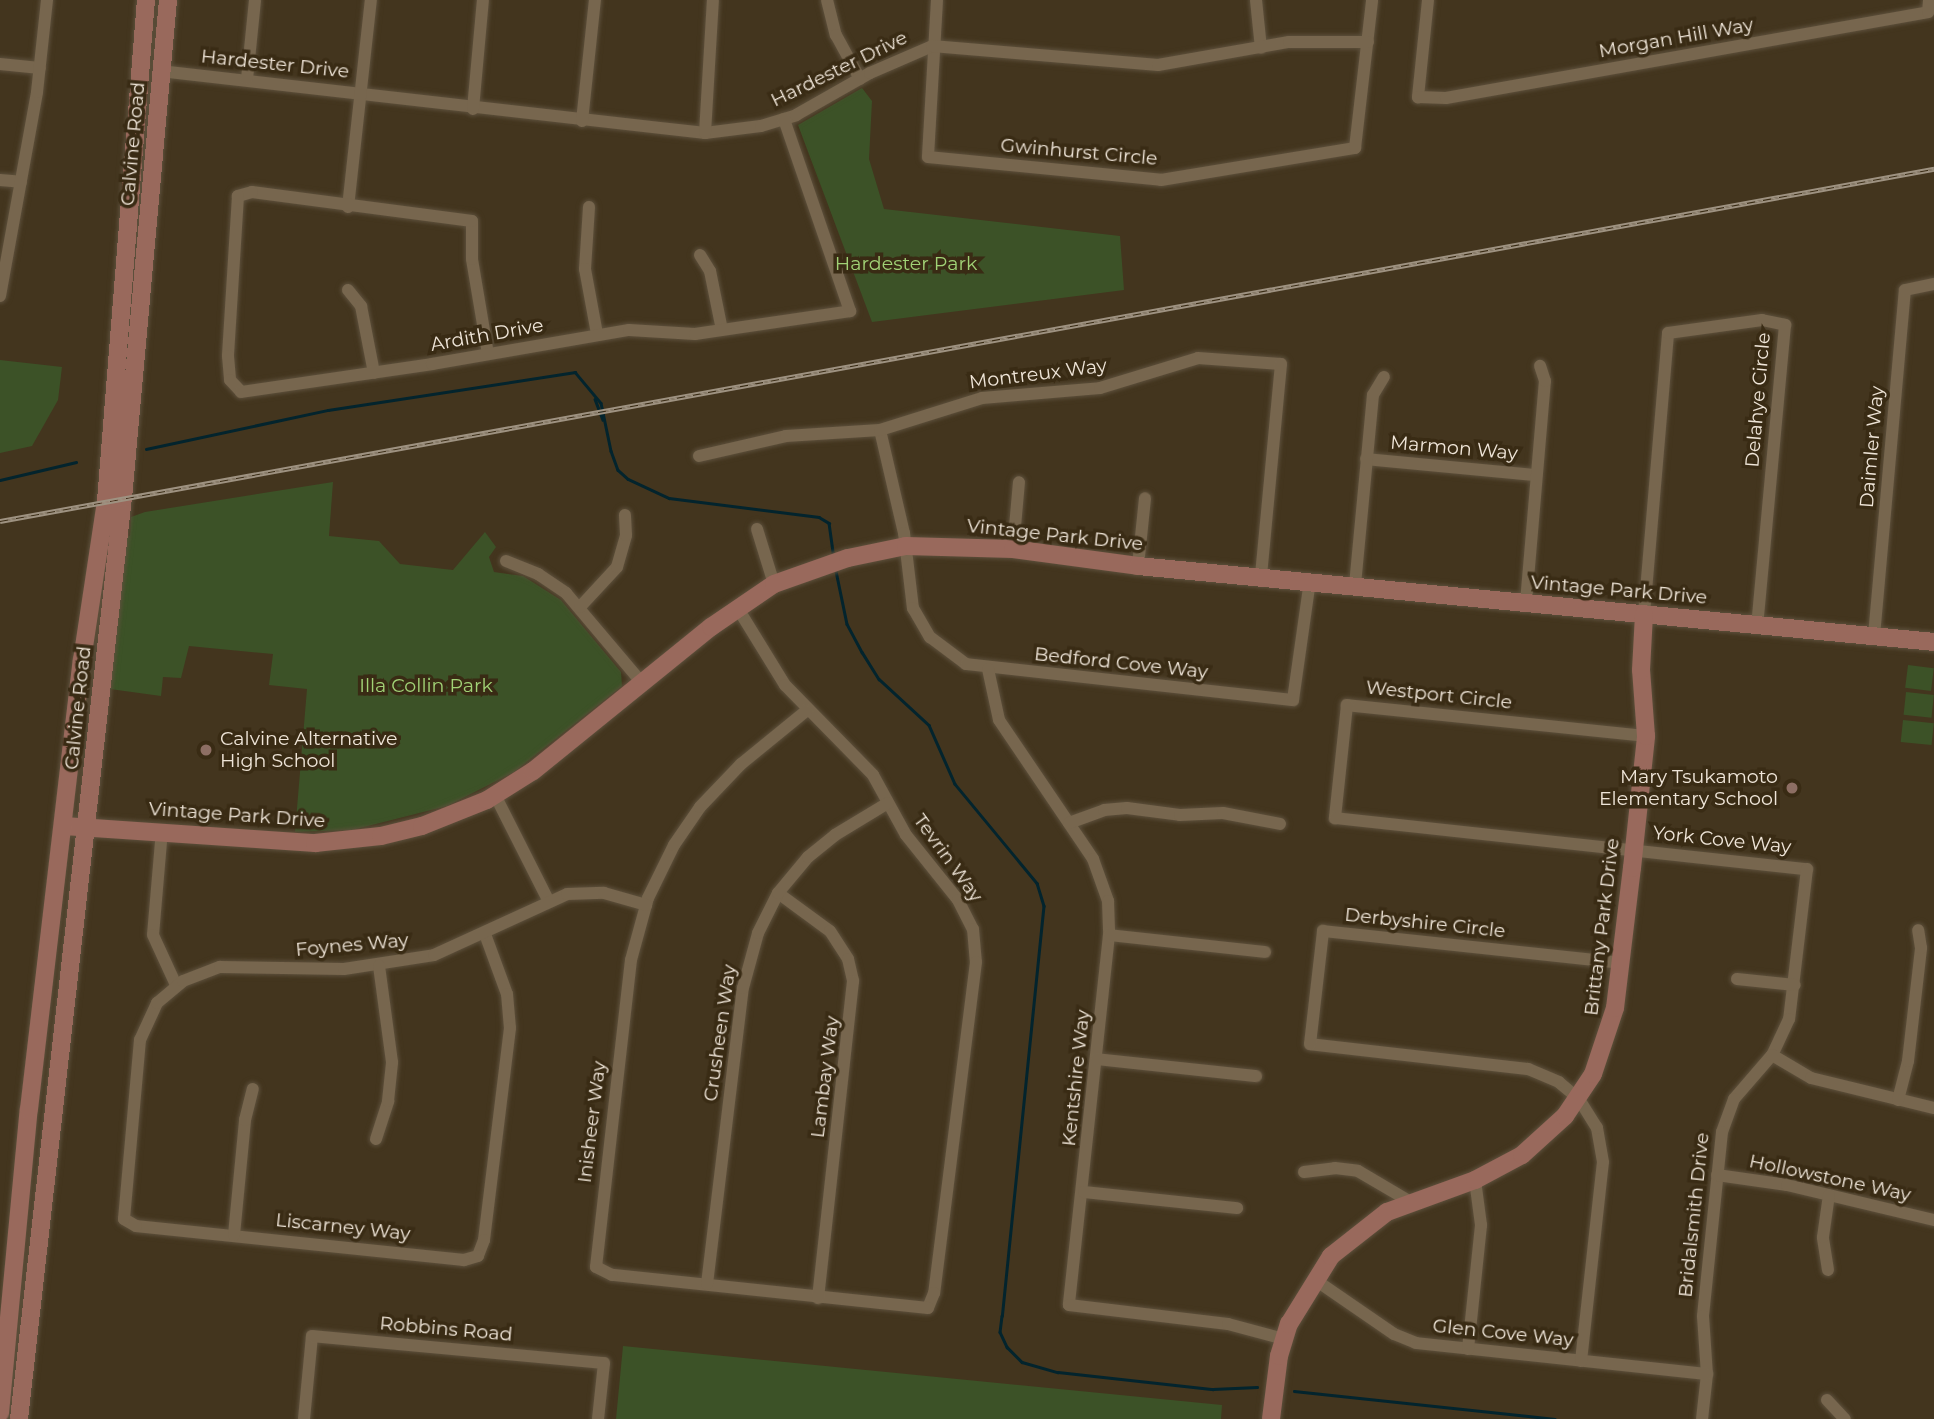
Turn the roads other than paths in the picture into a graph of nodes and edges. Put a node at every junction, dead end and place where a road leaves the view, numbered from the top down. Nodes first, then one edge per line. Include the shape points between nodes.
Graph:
1 (47, 0) edge
2 (146, 0) edge
3 (168, 0) edge
4 (255, 0) edge
5 (371, 0) edge
6 (483, 0) edge
7 (595, 0) edge
8 (713, 0) edge
9 (827, 0) edge
10 (937, 0) edge
11 (1256, 0) edge
12 (1372, 0) edge
13 (1428, 0) edge
14 (1930, 0) edge
15 (1368, 42) junction
16 (932, 46) junction
17 (1261, 48) junction
18 (0, 64) edge
19 (40, 68) junction
20 (160, 71) junction
21 (247, 79) junction
22 (860, 79) junction
23 (360, 93) junction
24 (473, 109) junction
25 (784, 119) junction
26 (582, 121) junction
27 (705, 133) junction
28 (0, 180) edge
29 (21, 182) junction
30 (348, 207) junction
31 (589, 207) dead end
32 (701, 256) dead end
33 (1934, 284) edge
34 (348, 290) dead end
35 (0, 296) edge
36 (722, 330) junction
37 (597, 334) junction
38 (488, 354) junction
39 (1540, 366) dead end
40 (374, 373) junction
41 (1384, 377) dead end
42 (880, 430) junction
43 (699, 456) dead end
44 (1366, 459) junction
45 (1536, 475) junction
46 (1019, 482) dead end
47 (1145, 498) dead end
48 (625, 515) dead end
49 (757, 529) dead end
50 (906, 546) junction
51 (1013, 549) junction
52 (506, 561) dead end
53 (1138, 566) junction
54 (1261, 575) junction
55 (1310, 580) junction
56 (774, 584) junction
57 (1355, 585) junction
58 (1526, 602) junction
59 (580, 607) junction
60 (737, 607) junction
61 (1644, 614) junction
62 (1757, 625) junction
63 (1874, 636) junction
64 (1934, 642) edge
65 (988, 669) junction
66 (642, 683) junction
67 (806, 710) junction
68 (1646, 736) junction
69 (495, 795) junction
70 (888, 803) junction
71 (1069, 823) junction
72 (1280, 824) dead end
73 (64, 827) junction
74 (85, 829) junction
75 (162, 830) junction
76 (1633, 850) junction
77 (1807, 869) joint
78 (778, 893) junction
79 (548, 900) junction
80 (646, 905) junction
81 (1918, 930) dead end
82 (485, 934) junction
83 (1109, 936) junction
84 (1265, 952) dead end
85 (1621, 963) junction
86 (379, 966) junction
87 (1737, 979) dead end
88 (176, 985) junction
89 (1795, 985) junction
90 (40, 1026) junction
91 (1772, 1055) junction
92 (1096, 1059) junction
93 (1256, 1076) dead end
94 (253, 1089) dead end
95 (1579, 1098) junction
96 (1898, 1100) junction
97 (55, 1107) junction
98 (29, 1108) junction
99 (1934, 1108) edge
100 (376, 1139) dead end
101 (1304, 1172) dead end
102 (1717, 1175) junction
103 (46, 1180) junction
104 (1475, 1180) junction
105 (1084, 1192) junction
106 (1829, 1195) junction
107 (1409, 1201) junction
108 (1237, 1208) dead end
109 (1934, 1220) edge
110 (234, 1235) junction
111 (1828, 1270) dead end
112 (1314, 1279) junction
113 (707, 1284) junction
114 (12, 1292) junction
115 (818, 1298) junction
116 (928, 1308) joint
117 (1284, 1339) junction
118 (1468, 1349) junction
119 (1581, 1361) junction
120 (25, 1368) junction
121 (1707, 1374) junction
122 (1827, 1400) dead end
123 (0, 1413) edge
124 (19, 1419) edge
125 (304, 1419) edge
126 (598, 1419) edge
127 (1271, 1419) edge
128 (1702, 1419) edge
129 (1845, 1419) edge

1 - 19 street
2 - 73 main road, Calvine Road via 106,500
3 - 20 main road, Calvine Road
4 - 21 street
5 - 23 street
6 - 24 street
7 - 26 street
8 - 27 street
9 - 22 street via 836,35
10 - 16 street
11 - 17 street
12 - 15 street
13 - 14 street, Morgan Hill Way via 1418,97 1457,97 1928,12
15 - 16 street, Gwinhurst Circle via 1355,148 1161,180 928,157
15 - 17 street, Hardester Drive via 1313,40
16 - 17 street, Hardester Drive via 1158,65
16 - 22 street, Hardester Drive
18 - 19 street
19 - 29 street
20 - 21 street, Hardester Drive
20 - 74 main road, Calvine Road via 123,498
21 - 23 street, Hardester Drive
22 - 25 street, Hardester Drive
23 - 24 street, Hardester Drive
23 - 30 street
24 - 26 street, Hardester Drive
25 - 27 street, Hardester Drive
25 - 36 street, Ardith Drive via 849,311
26 - 27 street, Hardester Drive
28 - 29 street
29 - 35 street
30 - 38 street via 472,221 472,259
30 - 40 street, Ardith Drive via 252,192 238,196 230,380 233,387 249,392
31 - 37 street via 585,269
32 - 36 street via 710,271
33 - 63 street, Daimler Way via 1905,290
34 - 40 street via 361,306
36 - 37 street, Ardith Drive
37 - 38 street, Ardith Drive
38 - 40 street, Ardith Drive
39 - 45 street via 1545,381
41 - 44 street via 1373,395
42 - 43 street via 786,436
42 - 50 street, Bedford Cove Way
42 - 54 street, Montreux Way via 982,398 1100,388 1198,358 1281,364
44 - 45 street, Marmon Way
44 - 57 street, Marmon Way
45 - 58 street, Marmon Way
46 - 51 street
47 - 53 street
48 - 59 street via 626,535 617,567
49 - 56 street
50 - 51 main road, Vintage Park Drive
50 - 56 main road, Vintage Park Drive via 848,558
50 - 65 street, Bedford Cove Way via 910,597 923,628 956,659
51 - 53 main road, Vintage Park Drive
52 - 59 street via 538,574
53 - 54 main road, Vintage Park Drive
54 - 55 main road, Vintage Park Drive
55 - 57 main road, Vintage Park Drive
55 - 65 street, Bedford Cove Way via 1293,700
56 - 60 main road, Vintage Park Drive
57 - 58 main road, Vintage Park Drive
58 - 61 main road, Vintage Park Drive
59 - 66 street
60 - 66 main road, Vintage Park Drive
60 - 67 street, Tevrin Way via 765,657
61 - 62 main road, Vintage Park Drive
61 - 62 street, Delahye Circle via 1668,333 1762,320 1784,325
61 - 68 main road, Brittany Park Drive via 1641,670
62 - 63 main road, Vintage Park Drive
63 - 64 main road, Vintage Park Drive
65 - 71 street, Kentshire Way via 999,720
66 - 69 main road, Vintage Park Drive via 547,761
67 - 70 street, Tevrin Way via 873,775
67 - 80 street, Inisheer Way via 741,764 700,807 668,856
68 - 76 main road, Brittany Park Drive
68 - 76 street, Westport Circle via 1348,705 1335,818
69 - 75 main road, Vintage Park Drive via 422,826 358,840 295,843
69 - 79 street
70 - 78 street, Crusheen Way via 817,849
70 - 116 street, Tevrin Way via 906,835 965,909 976,951 934,1293
71 - 72 street via 1104,810 1127,808 1180,815 1223,813
71 - 83 street, Kentshire Way via 1103,880
73 - 74 main road, Vintage Park Drive
73 - 90 main road, Calvine Road
74 - 75 main road, Vintage Park Drive
74 - 97 main road, Calvine Road
75 - 88 street via 153,935
76 - 77 street, York Cove Way
76 - 85 main road, Brittany Park Drive
77 - 89 street, Bridalsmith Drive
78 - 113 street, Crusheen Way via 758,933 745,977
78 - 115 street, Lambay Way via 830,931 848,959 853,981
79 - 80 street, Foynes Way via 604,892
79 - 82 street, Foynes Way
80 - 113 street, Inisheer Way via 631,960 596,1267 612,1275
81 - 96 street via 1921,948 1908,1062
82 - 86 street, Foynes Way via 452,951
82 - 110 street, Liscarney Way via 507,994 510,1028 484,1240 478,1256 464,1260
83 - 84 street
83 - 92 street, Kentshire Way
85 - 95 main road, Brittany Park Drive via 1610,1031
85 - 95 street, Derbyshire Circle via 1322,931 1310,1044 1528,1069 1559,1082
86 - 88 street, Foynes Way via 308,971 220,967
86 - 100 street via 392,1062 388,1101
87 - 89 street
88 - 110 street, Liscarney Way via 157,1003 140,1041 124,1219 136,1226
89 - 91 street, Bridalsmith Drive via 1789,1019
90 - 97 main road via 48,1099
90 - 98 main road, Calvine Road
91 - 96 street via 1811,1078
91 - 102 street, Bridalsmith Drive via 1729,1109
92 - 93 street
92 - 105 street, Kentshire Way
94 - 110 street via 245,1120
95 - 104 main road, Brittany Park Drive via 1541,1141
95 - 119 street via 1597,1128 1603,1162
96 - 99 street
97 - 103 main road, Calvine Road
98 - 103 main road via 38,1110 42,1119 40,1150
98 - 114 main road, Calvine Road
101 - 107 street via 1358,1171
102 - 106 street, Hollowstone Way
102 - 121 street, Bridalsmith Drive via 1703,1316
103 - 120 main road, Calvine Road
104 - 107 main road, Brittany Park Drive
104 - 118 street via 1481,1225
105 - 108 street
105 - 117 street, Kentshire Way via 1069,1304 1228,1324
106 - 109 street, Hollowstone Way
106 - 111 street via 1823,1237
107 - 112 main road, Brittany Park Drive via 1348,1239
112 - 117 main road, Brittany Park Drive
112 - 118 street, Glen Cove Way via 1405,1339
113 - 115 street, Inisheer Way
114 - 120 main road via 22,1303 19,1347
114 - 123 main road, Calvine Road
115 - 116 street, Inisheer Way
117 - 127 main road, Brittany Park Drive
118 - 119 street, Glen Cove Way
119 - 121 street, Glen Cove Way
120 - 124 main road, Calvine Road
121 - 128 street, Bridalsmith Drive
122 - 129 street
125 - 126 street, Robbins Road via 312,1336 604,1363

